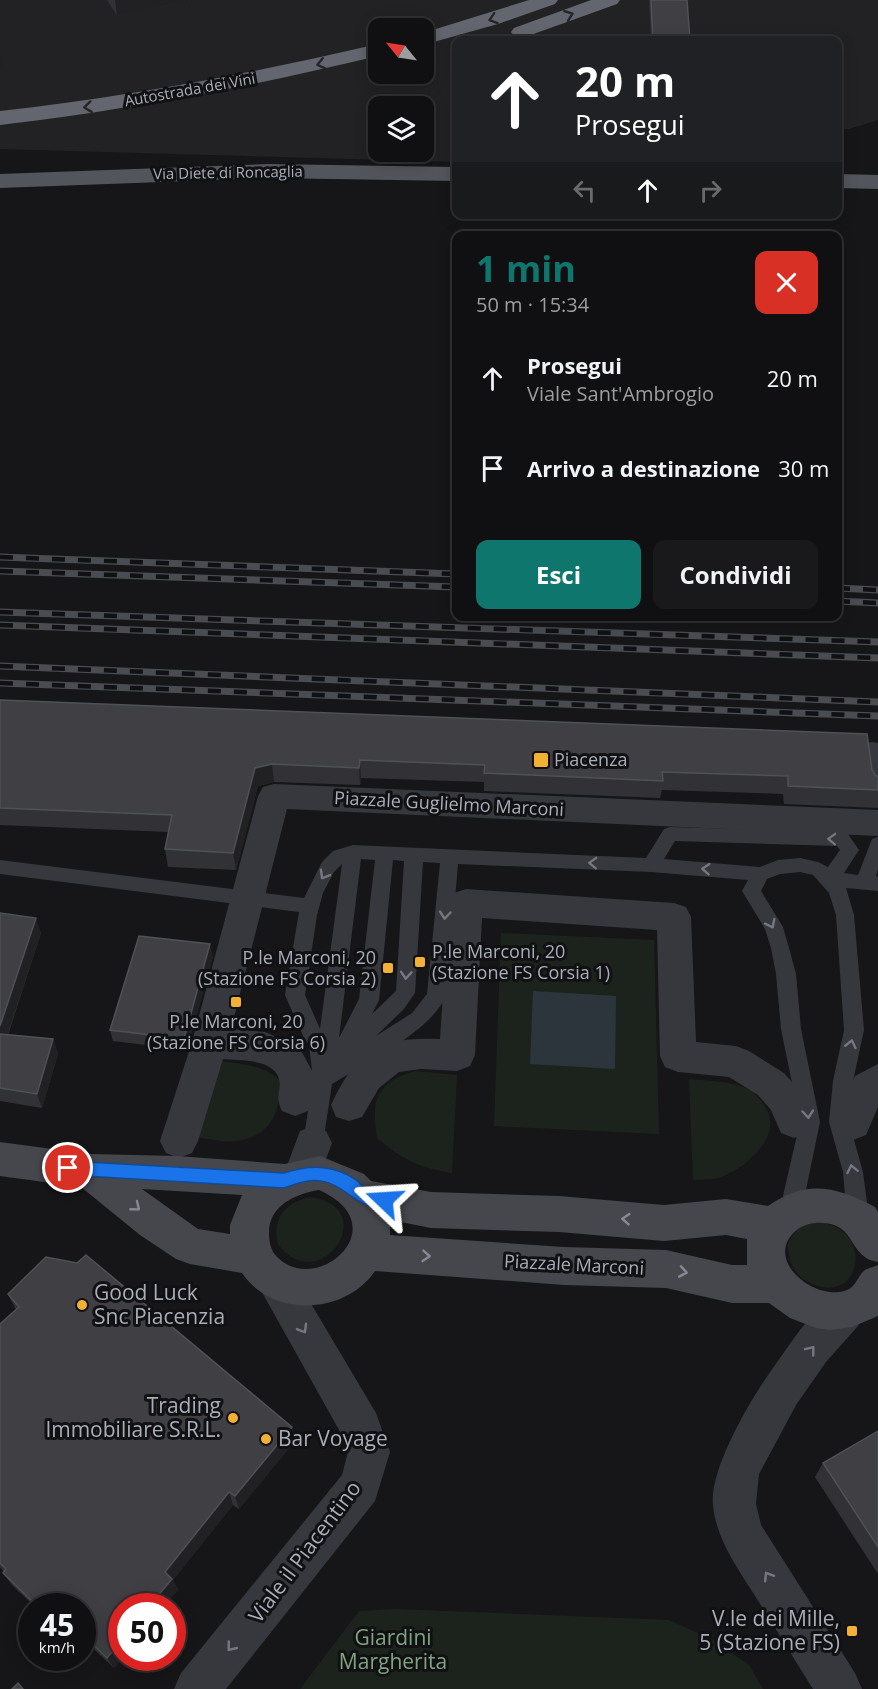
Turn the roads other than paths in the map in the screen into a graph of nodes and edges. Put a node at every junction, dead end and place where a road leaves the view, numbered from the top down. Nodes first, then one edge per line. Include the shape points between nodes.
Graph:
1 (548, 0) edge
2 (610, 0) edge
3 (434, 36) edge
4 (509, 36) edge
5 (368, 53) edge
6 (0, 118) edge
7 (452, 174) edge
8 (0, 181) edge
9 (842, 181) edge
10 (878, 182) edge
11 (872, 748) dead end
12 (878, 787) edge
13 (878, 823) edge
14 (878, 844) edge
15 (353, 852) junction
16 (385, 853) junction
17 (414, 854) junction
18 (450, 857) junction
19 (651, 865) junction
20 (0, 867) edge
21 (761, 874) junction
22 (830, 879) junction
23 (871, 883) edge
24 (248, 898) junction
25 (310, 906) junction
26 (210, 1042) junction
27 (878, 1080) edge
28 (309, 1090) junction
29 (349, 1105) dead end
30 (794, 1121) dead end
31 (853, 1123) dead end
32 (179, 1141) dead end
33 (0, 1159) edge
34 (300, 1166) junction
35 (90, 1171) junction
36 (363, 1197) junction
37 (781, 1217) junction
38 (871, 1232) edge
39 (367, 1252) junction
40 (264, 1267) junction
41 (778, 1284) junction
42 (865, 1302) edge
43 (197, 1689) edge
44 (839, 1689) edge

1 -> 3 highway
4 -> 2 highway
5 -> 6 highway, Autostrada dei Vini via 134,101
7 - 8 main road, Via Diete di Roncaglia via 270,171
9 - 10 main road
11 - 12 lane
13 - 24 street, Piazzale Guglielmo Marconi via 274,796
14 - 23 lane
15 - 16 lane
15 -> 25 lane via 339,856 328,867
15 - 28 lane
16 - 17 lane
16 - 28 lane via 369,1000 363,1015
17 - 18 lane
17 -> 28 lane via 405,993
19 -> 18 lane
18 -> 28 lane via 433,1004 419,1019
21 -> 19 lane
22 -> 19 lane via 850,850 842,839 670,834
20 - 24 lane
21 - 22 lane via 800,865 818,869
21 -> 37 lane via 751,891 774,927 780,948 810,1122
22 - 23 lane
38 -> 22 lane via 839,1122 854,1030 845,915
24 - 25 lane
24 - 26 street, Piazzale Guglielmo Marconi
25 - 28 lane via 295,994 311,1032 320,1042
26 - 28 street via 265,1048 286,1058
26 - 32 street, Piazzale Guglielmo Marconi
27 - 31 street via 868,1087
28 - 34 lane
29 - 30 street via 368,1073 390,1058 408,1053 457,1055 466,903 674,917 678,1056 736,1062 771,1083 785,1100
33 - 35 main road
34 - 35 main road via 187,1173
34 - 36 main road via 336,1177
34 - 40 main road via 268,1191 250,1222 250,1240
35 -> 40 main road via 190,1246
37 -> 36 main road via 664,1222 431,1210
36 - 39 main road via 373,1225
37 - 38 main road via 809,1204 825,1204 848,1212
37 - 41 main road via 767,1231 765,1242 769,1270
39 - 40 main road via 343,1278 308,1288 290,1286
39 -> 41 main road, Piazzale Marconi via 666,1269 732,1284
40 -> 43 street, Viale il Piacentino via 362,1428 369,1452 360,1486
41 - 42 main road via 808,1307
44 -> 42 street via 742,1534 734,1504 738,1470 781,1391 812,1348

